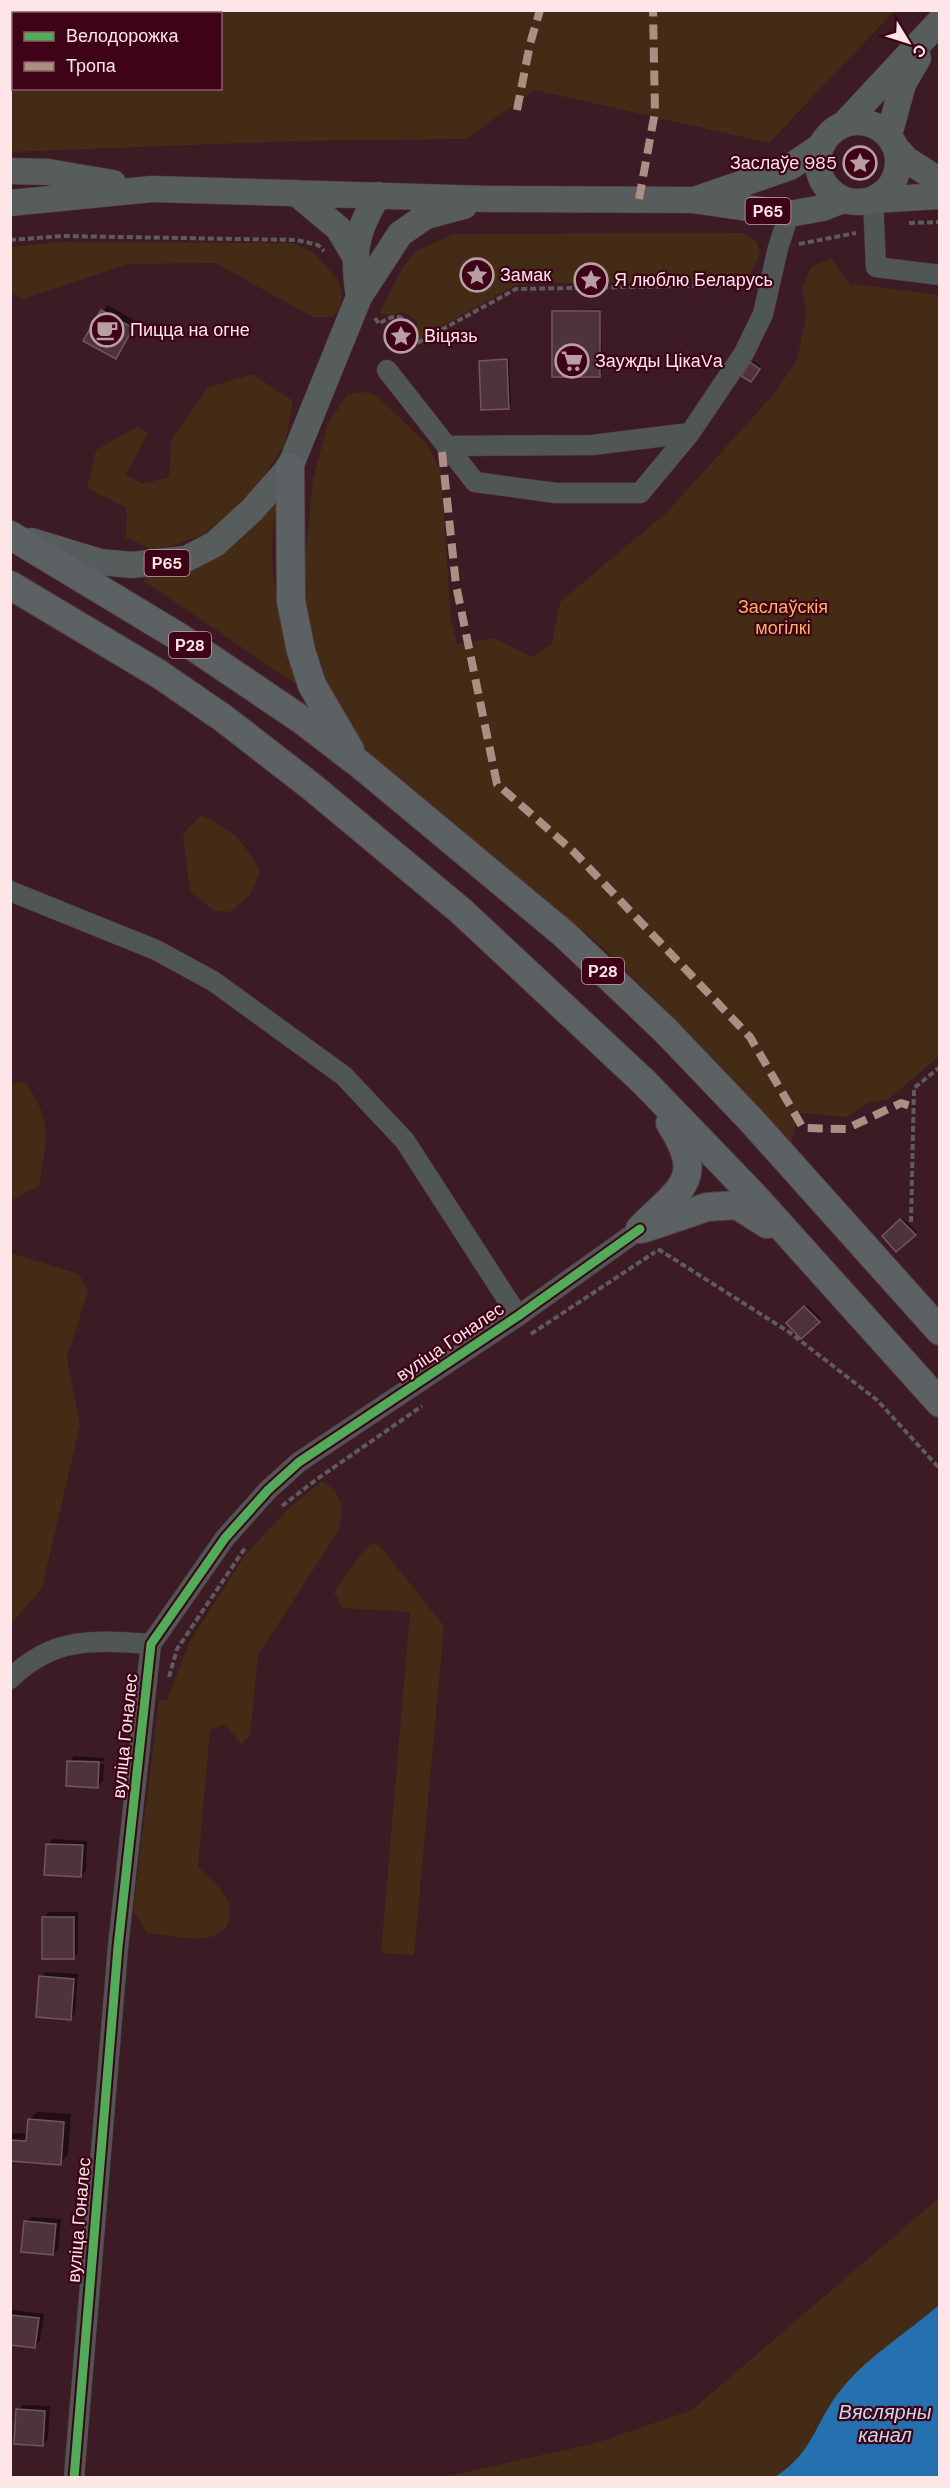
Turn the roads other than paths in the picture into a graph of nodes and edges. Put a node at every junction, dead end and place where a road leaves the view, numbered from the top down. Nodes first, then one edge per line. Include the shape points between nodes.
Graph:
1 (938, 22) edge
2 (845, 123) junction
3 (893, 142) junction
4 (820, 146) junction
5 (10, 171) edge
6 (939, 181) edge
7 (152, 189) junction
8 (296, 193) junction
9 (378, 195) junction
10 (939, 196) edge
11 (488, 199) junction
12 (692, 200) junction
13 (843, 200) junction
14 (10, 203) edge
15 (874, 212) junction
16 (789, 214) junction
17 (400, 234) junction
18 (343, 257) junction
19 (939, 275) edge
20 (358, 297) junction
21 (387, 370) road end
22 (690, 433) junction
23 (446, 446) junction
24 (290, 467) junction
25 (10, 535) edge
26 (10, 585) edge
27 (362, 766) junction
28 (10, 891) edge
29 (645, 1083) junction
30 (640, 1229) junction
31 (793, 1242) junction
32 (518, 1316) junction
33 (939, 1331) edge
34 (939, 1403) edge
35 (151, 1644) junction
36 (10, 1679) edge
37 (74, 2478) edge

1 - 2 main road, Р65
1 - 3 main road, Р65 via 903,84
2 - 3 main road via 869,122
2 - 4 main road, Р65 via 835,128
3 - 6 main road via 907,160
3 - 15 main road, Р65 via 898,169
4 - 12 main road, Р65 via 790,167
4 - 13 main road via 820,177
5 - 7 main road, Р65 via 48,171
7 - 8 main road, Р65
7 - 14 main road, Р65
8 - 9 main road, Р65
8 - 18 main road, Р65 via 338,228
9 - 11 main road, Р65
9 - 17 main road
9 - 18 main road, Р65
10 - 15 main road
11 - 12 main road, Р65
11 - 17 main road via 426,216
12 - 16 main road, Р65
13 - 15 main road, Р65
13 - 16 main road, Р65
15 - 19 street via 876,267
16 - 22 street via 763,314 744,353
17 - 20 main road, Р65
18 - 20 main road, Р65
20 - 24 main road, Р65
21 - 23 street
22 - 23 street via 592,445
22 - 23 street via 640,492 556,493 476,482
24 - 25 main road, Р65 via 215,544 186,559 132,565 100,562
24 - 27 highway, Р65 via 291,601 301,651 312,685
25 - 27 highway, Р28 via 179,637 302,720
26 - 29 highway, Р28 via 159,674 224,718 461,911
27 - 33 highway, Р28 via 564,934 665,1030 751,1120
28 - 32 street via 156,950 213,981 344,1076 405,1141
29 - 30 highway via 684,1144 690,1167 684,1184
29 - 31 highway, Р28
30 - 31 highway via 707,1207 738,1206
30 - 32 street, вуліца Гоналес
31 - 34 highway, Р28
32 - 35 street, вуліца Гоналес via 299,1462 225,1538
35 - 36 street via 66,1644 24,1666
35 - 37 street, вуліца Гоналес via 118,1947

